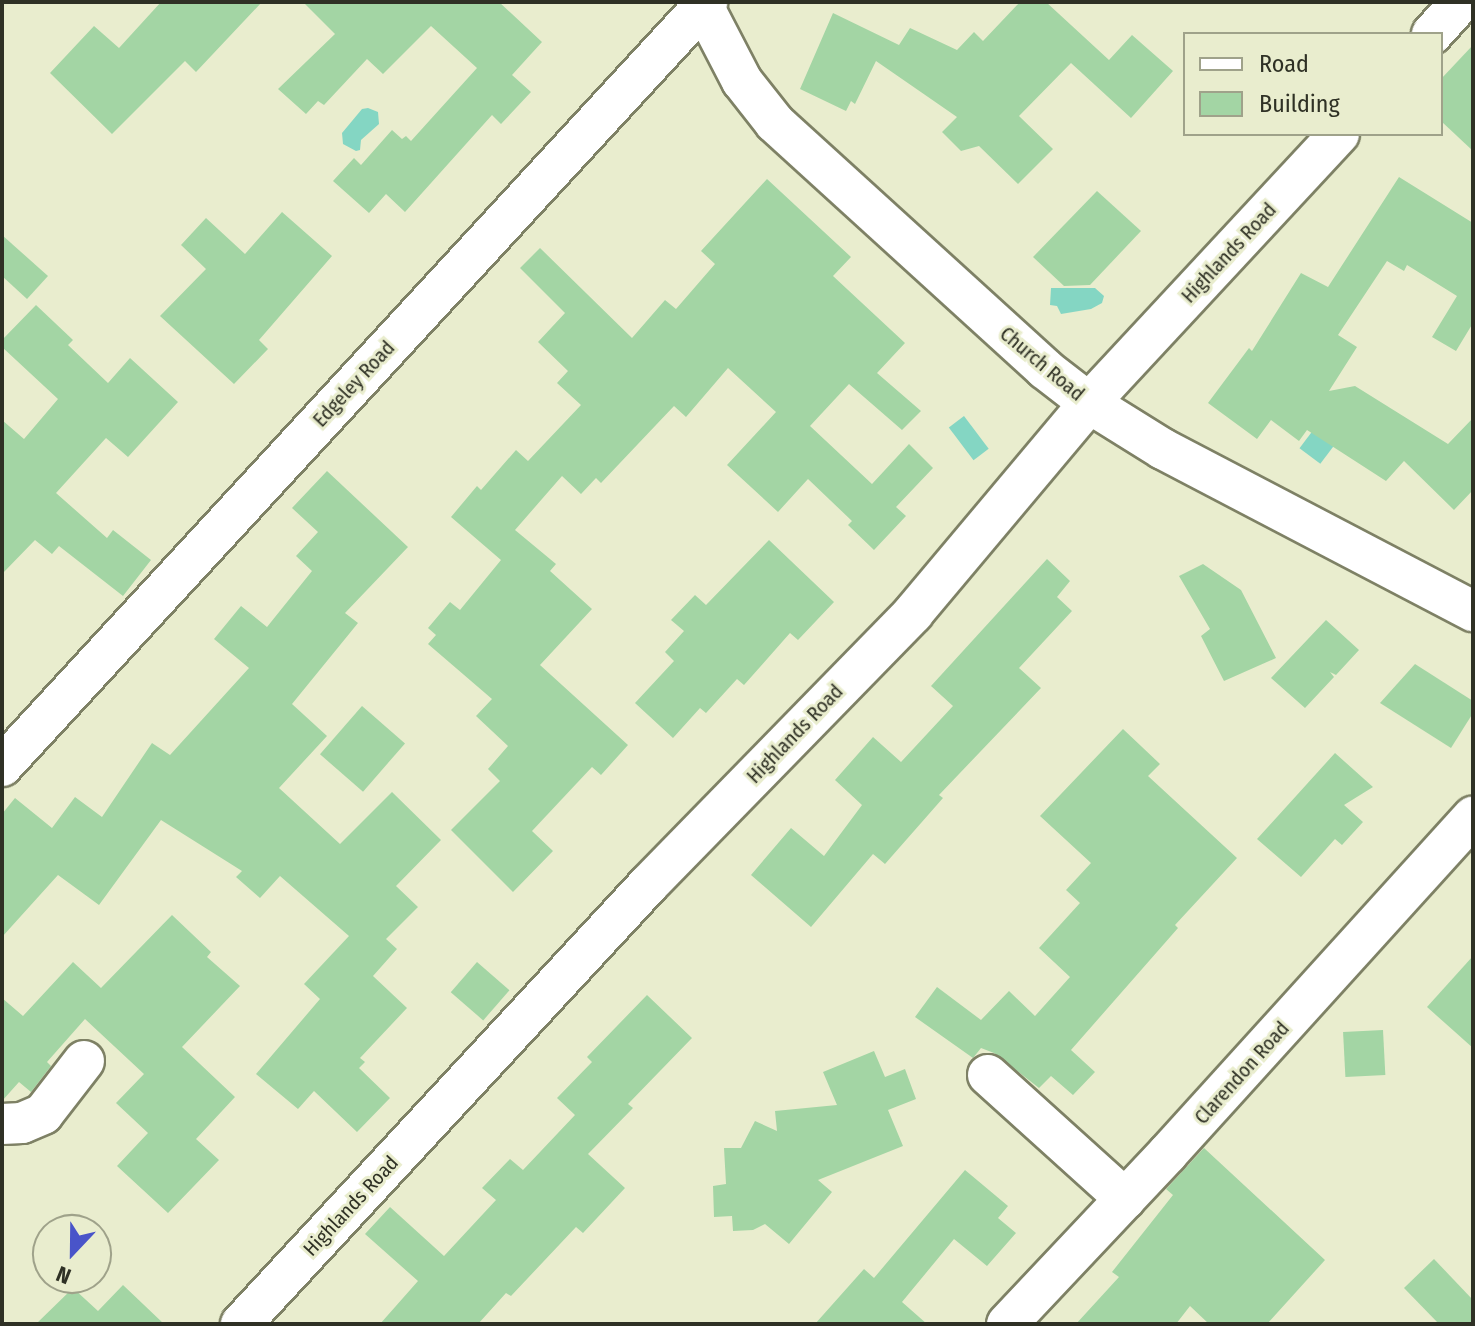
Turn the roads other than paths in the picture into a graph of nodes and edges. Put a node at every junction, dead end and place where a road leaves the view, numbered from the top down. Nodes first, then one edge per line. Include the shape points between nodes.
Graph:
1 (1461, 2) edge
2 (704, 3) edge
3 (1434, 32) edge
4 (1337, 136) edge
5 (1089, 403) junction
6 (1473, 611) edge
7 (2, 766) edge
8 (1473, 817) edge
9 (84, 1061) dead end
10 (988, 1075) dead end
11 (2, 1124) edge
12 (1125, 1199) junction
13 (241, 1324) edge
14 (1007, 1324) edge

1 - 3 street
2 - 5 street, Church Road via 742,81 775,123 1004,333
2 - 7 street, Edgeley Road
4 - 5 street, Highlands Road
5 - 6 street, Church Road via 1163,449
5 - 13 street, Highlands Road via 913,613 648,885
8 - 12 street, Clarendon Road
9 - 11 street via 43,1114
10 - 12 street
12 - 14 street, Clarendon Road

